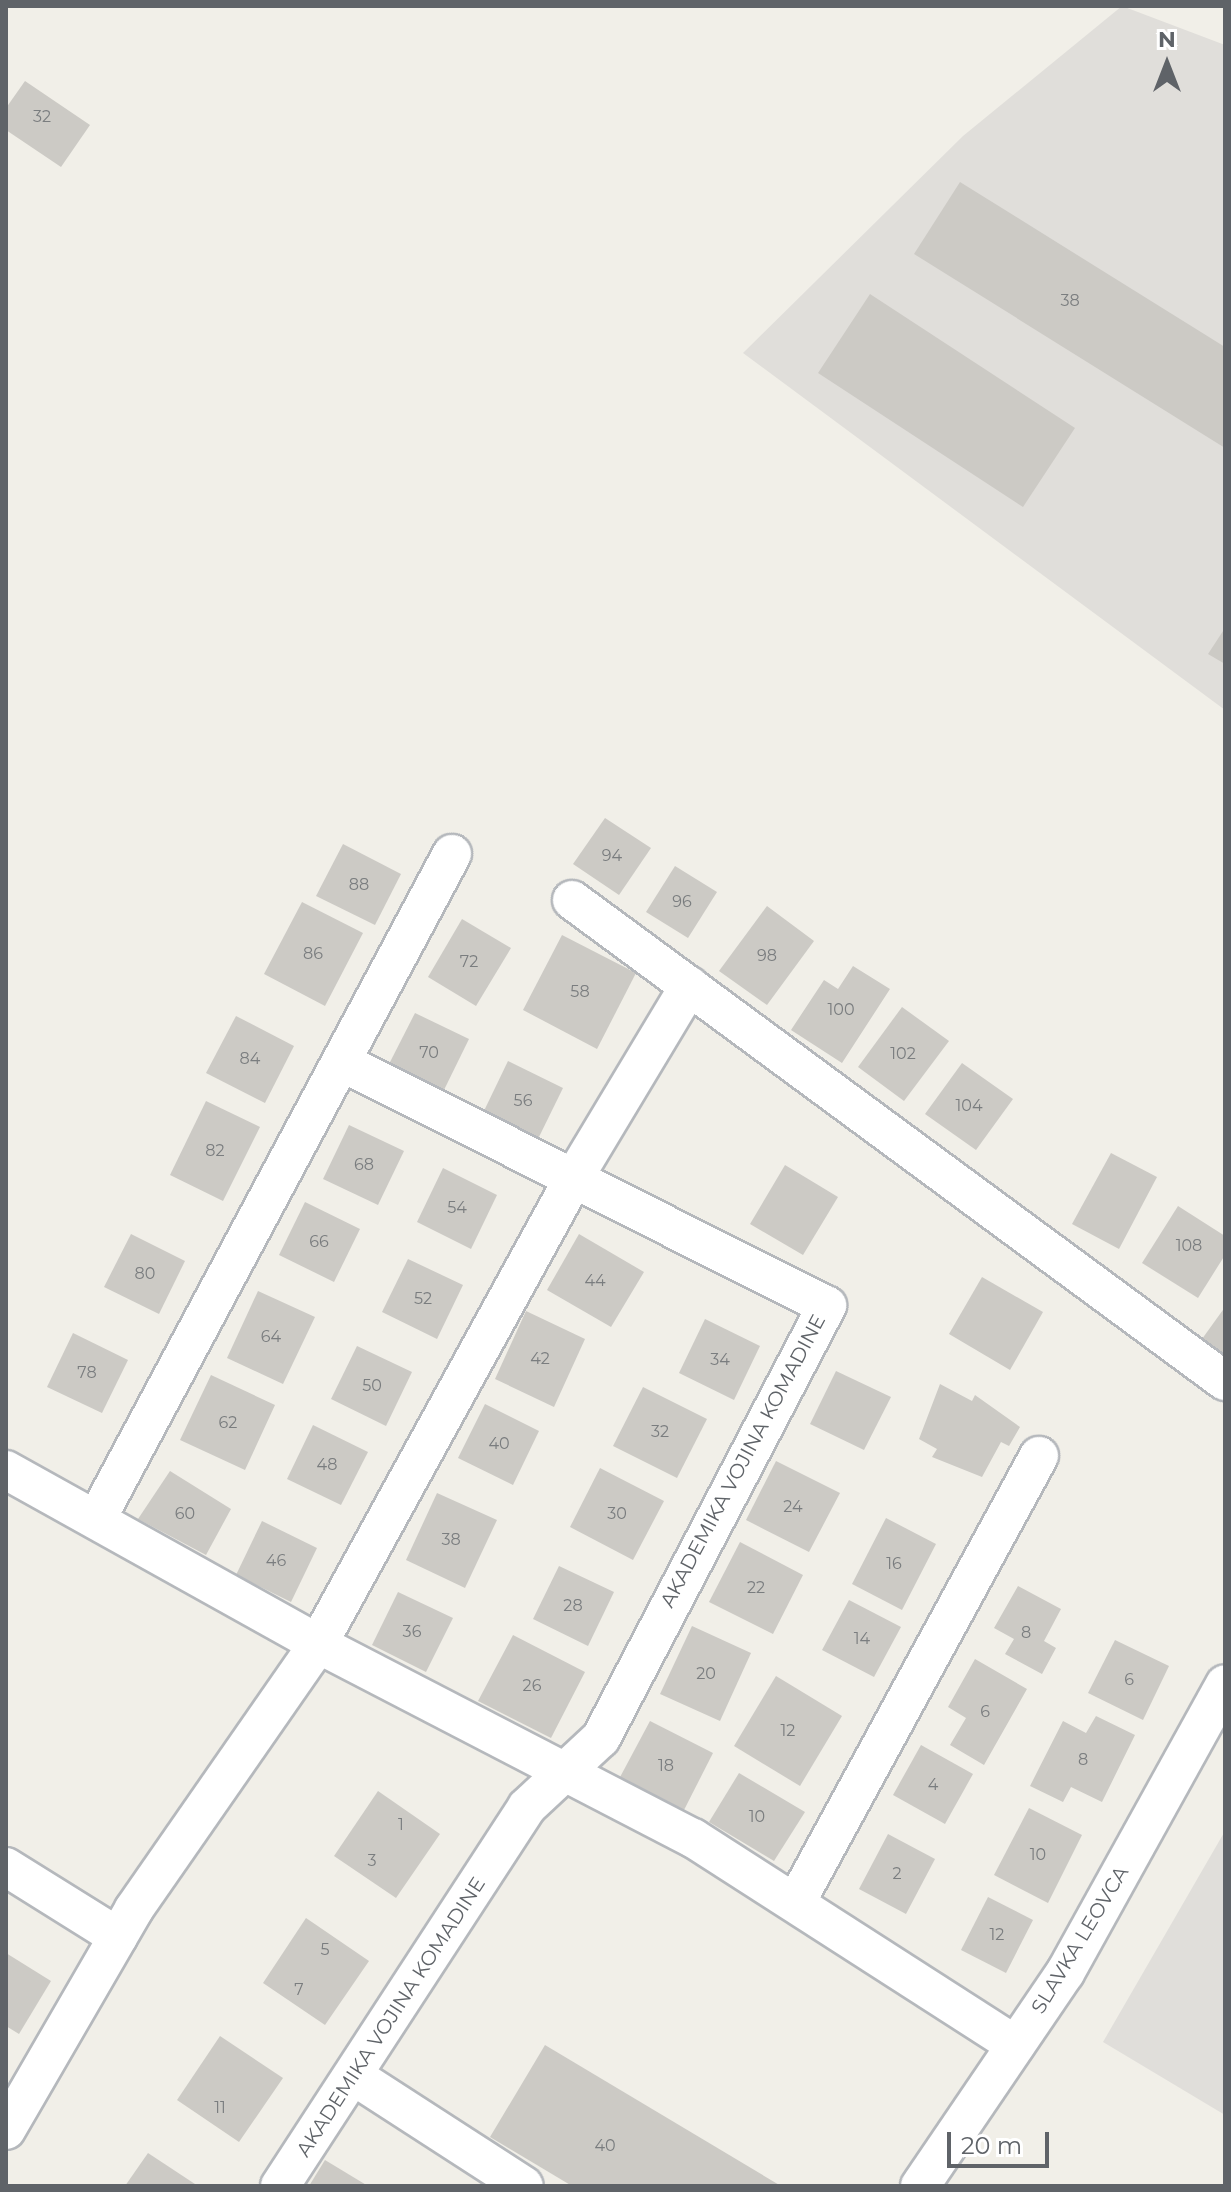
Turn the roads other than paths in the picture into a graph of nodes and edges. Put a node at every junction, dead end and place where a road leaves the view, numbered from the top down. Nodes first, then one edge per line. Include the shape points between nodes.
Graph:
1 (452, 854) dead end
2 (572, 900) dead end
3 (689, 986) junction
4 (342, 1062) junction
5 (575, 1176) junction
6 (1225, 1381) edge
7 (1039, 1456) dead end
8 (6, 1470) edge
9 (97, 1518) junction
10 (318, 1644) junction
11 (1225, 1684) edge
12 (559, 1770) junction
13 (6, 1867) edge
14 (796, 1902) junction
15 (118, 1937) junction
16 (1015, 2045) junction
17 (354, 2076) junction
18 (6, 2130) edge
19 (280, 2186) edge
20 (524, 2186) edge
21 (920, 2186) edge

1 - 4 street
2 - 3 street
3 - 5 street
3 - 6 street
4 - 5 street, AKADEMIKA VOJINA KOMADINE
4 - 9 street
5 - 10 street
5 - 12 street, AKADEMIKA VOJINA KOMADINE via 827,1306 601,1738
7 - 14 street
8 - 9 street
9 - 10 street
10 - 12 street
10 - 15 street
11 - 16 street, SLAVKA LEOVCA via 1065,1973
12 - 14 street via 693,1838
12 - 17 street, AKADEMIKA VOJINA KOMADINE via 527,1807
13 - 15 street
14 - 16 street
15 - 18 street
16 - 21 street, SLAVKA LEOVCA
17 - 19 street, AKADEMIKA VOJINA KOMADINE
17 - 20 street

